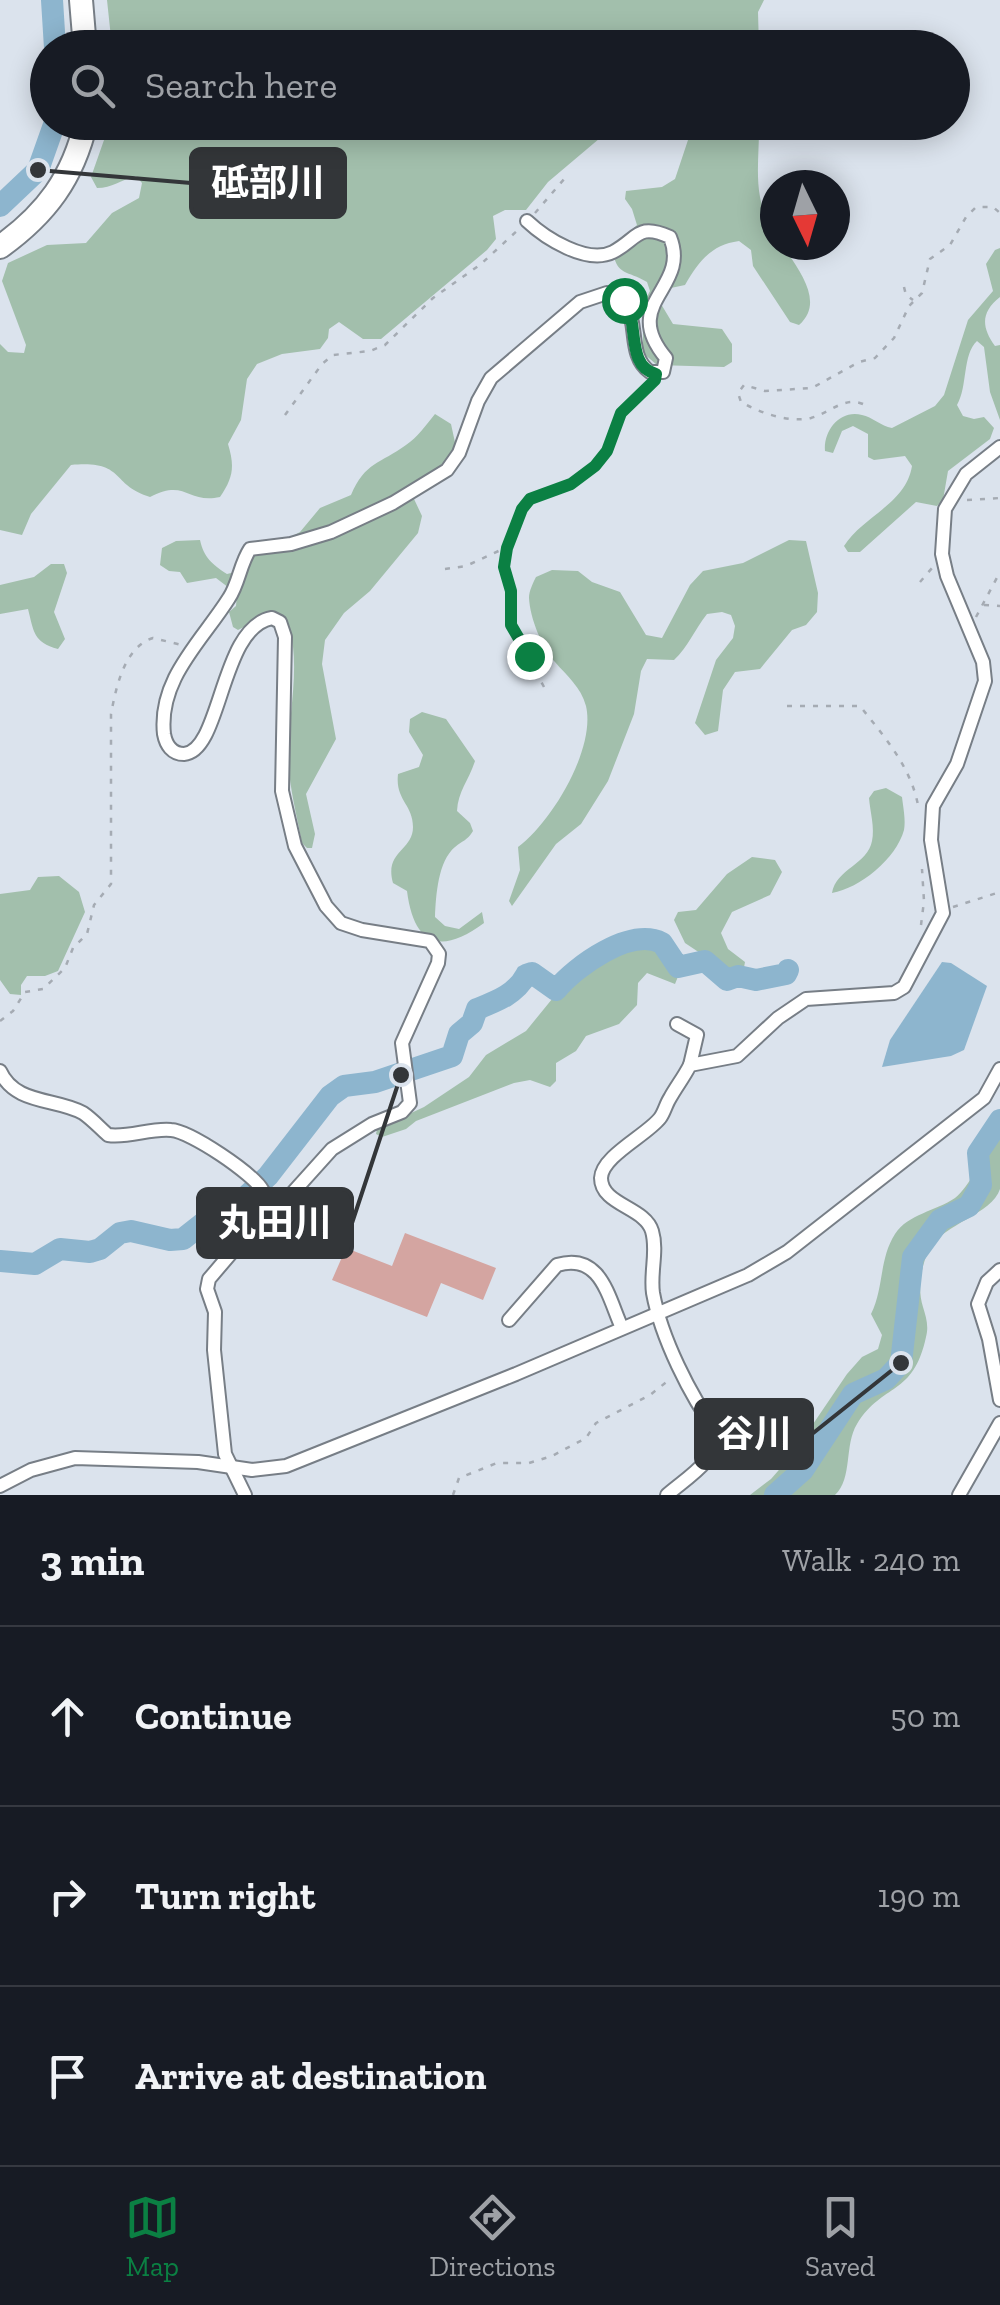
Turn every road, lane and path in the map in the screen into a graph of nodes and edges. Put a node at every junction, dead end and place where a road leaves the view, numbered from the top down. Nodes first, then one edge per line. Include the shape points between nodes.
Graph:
1 (81, 0) edge
2 (84, 30) edge
3 (81, 140) edge
4 (565, 178) dead end
5 (1000, 213) edge
6 (526, 220) junction
7 (0, 247) edge
8 (904, 287) dead end
9 (914, 300) junction
10 (656, 374) junction
11 (864, 404) dead end
12 (285, 416) dead end
13 (1000, 447) edge
14 (952, 494) junction
15 (1000, 498) edge
16 (507, 548) junction
17 (445, 568) dead end
18 (1000, 572) edge
19 (1000, 606) edge
20 (197, 644) junction
21 (544, 687) dead end
22 (787, 706) dead end
23 (920, 811) dead end
24 (921, 860) dead end
25 (1000, 892) edge
26 (944, 913) junction
27 (917, 961) junction
28 (0, 1021) edge
29 (677, 1024) dead end
30 (690, 1065) junction
31 (1000, 1069) edge
32 (0, 1071) edge
33 (269, 1214) junction
34 (1000, 1270) edge
35 (658, 1312) junction
36 (509, 1320) dead end
37 (622, 1328) junction
38 (683, 1371) junction
39 (1000, 1400) edge
40 (998, 1430) edge
41 (232, 1468) junction
42 (0, 1486) edge
43 (245, 1495) edge
44 (453, 1495) edge
45 (667, 1495) edge
46 (959, 1495) edge

1 - 2 highway
3 - 7 highway via 52,201
4 - 6 path
5 - 9 path via 984,206 966,217 954,240 930,259 926,286
6 - 10 street via 542,235 589,254 612,252 646,230 670,237 675,268 652,302 653,341 666,358
6 - 12 path via 386,345 333,355
8 - 9 path
9 - 11 path via 894,338 874,358 812,388 765,391 744,385 738,393 751,408 797,420 848,402
10 - 16 path via 621,413 595,466 571,484 530,499
10 - 20 street via 638,360 624,300 607,293 580,302 491,378 447,470 331,532 250,549 229,598
13 - 14 street
14 - 15 path via 961,500
14 - 26 street via 942,554 986,671 956,764 934,806 931,840
16 - 17 path
16 - 21 path via 511,625
18 - 19 path via 983,605
20 - 28 path via 153,638 131,656 111,714 110,884 65,968 42,989 24,992
20 - 33 street via 174,678 164,711 166,744 182,754 200,744 227,672 256,623 272,618 284,627 282,790 300,857 341,922 430,941 440,954 402,1042 410,1103 332,1149
22 - 23 path via 860,706 904,762
24 - 27 path
25 - 26 path
26 - 27 street
27 - 30 street via 900,991 806,998 737,1056
29 - 30 street via 697,1034
30 - 35 street via 660,1118 602,1172 611,1197 650,1226
31 - 35 street via 984,1098 787,1252
32 - 33 street via 22,1093 82,1112 108,1135 157,1129 190,1135 254,1180
33 - 41 street via 222,1263 207,1289
34 - 39 street via 986,1282 978,1304
35 - 37 street
35 - 38 street
36 - 37 street via 557,1266 579,1263 598,1274
37 - 41 street via 286,1466
38 - 44 path via 565,1450 539,1462 486,1467 459,1478
38 - 45 street via 718,1440
40 - 46 street
41 - 42 street via 76,1458
41 - 43 street

